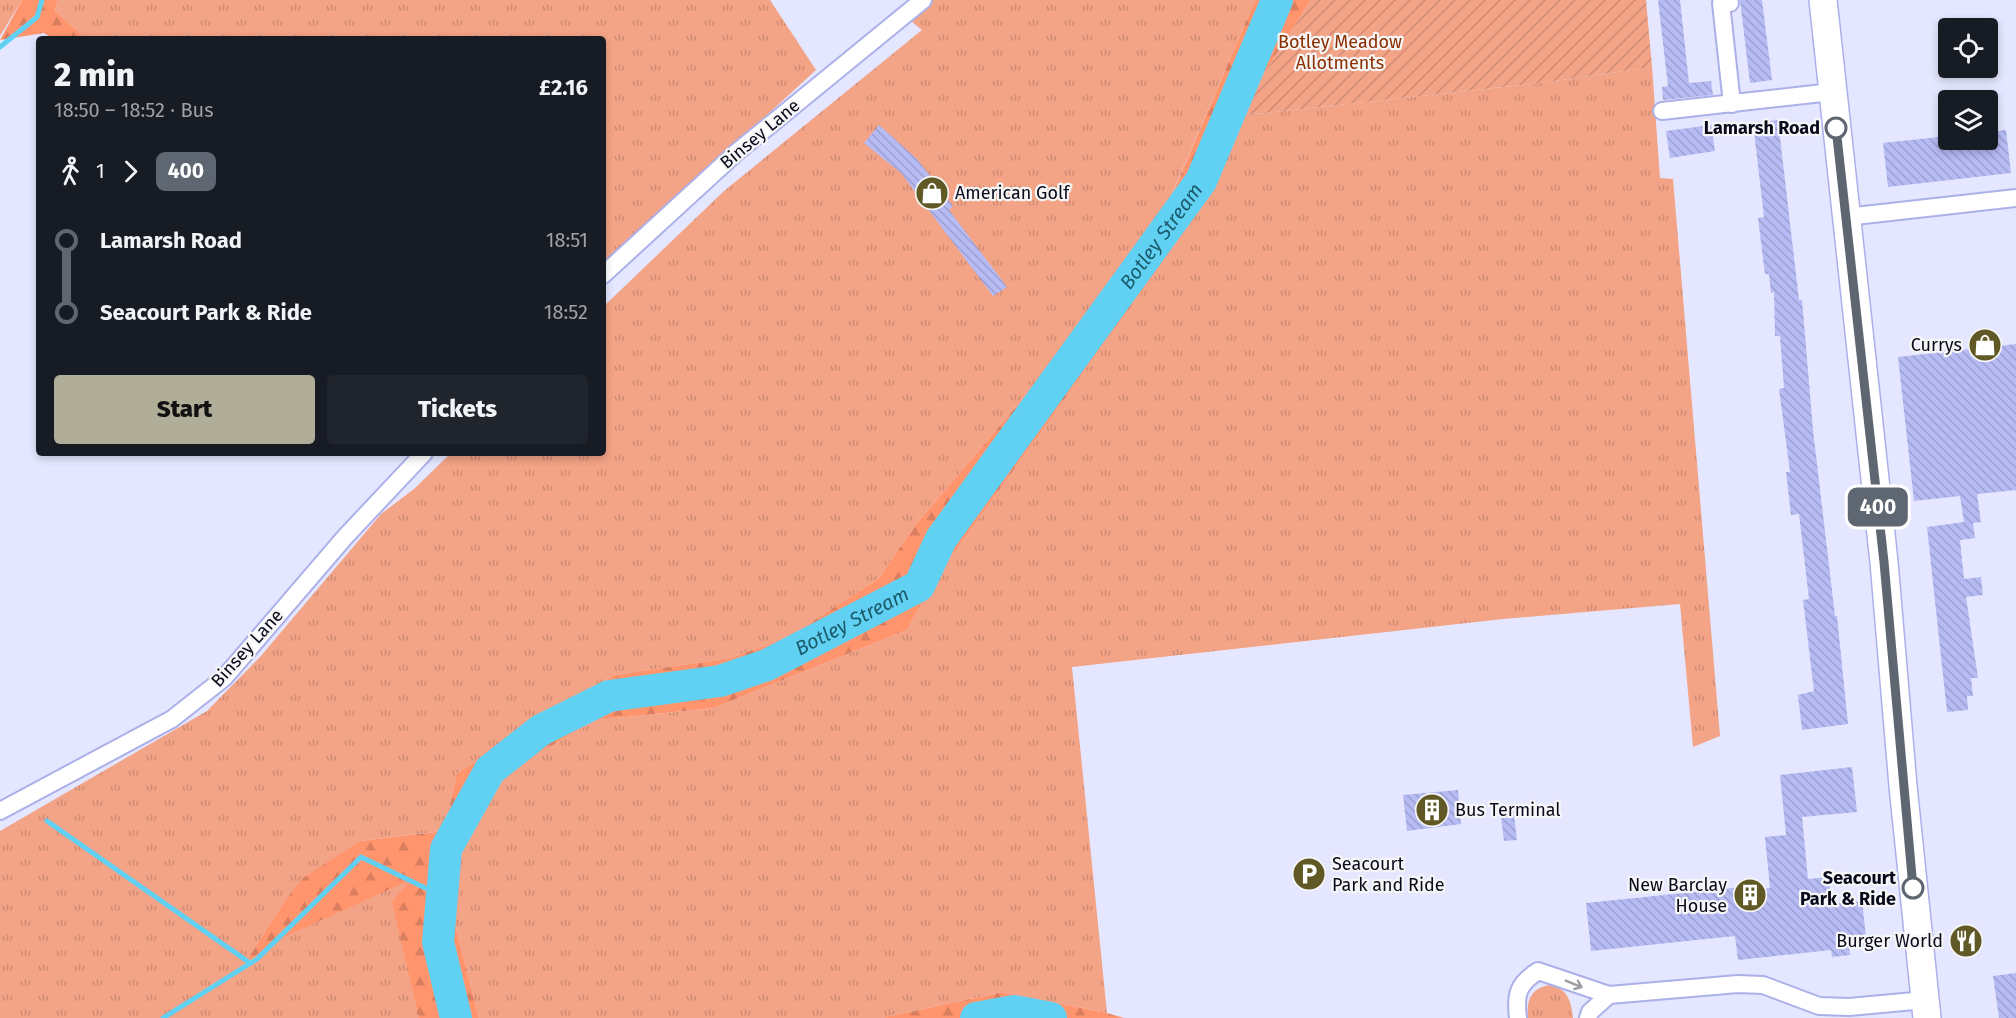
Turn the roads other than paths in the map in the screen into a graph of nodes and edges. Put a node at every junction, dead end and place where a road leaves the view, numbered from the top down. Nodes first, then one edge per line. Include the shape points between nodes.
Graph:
1 (923, 0) edge
2 (1823, 0) edge
3 (1730, 3) dead end
4 (1832, 92) junction
5 (1732, 104) junction
6 (1662, 111) dead end
7 (2016, 198) edge
8 (1846, 217) junction
9 (606, 272) edge
10 (421, 456) edge
11 (0, 811) edge
12 (1609, 995) junction
13 (1926, 1009) edge
14 (1518, 1018) edge
15 (1588, 1018) edge

1 - 9 street, Binsey Lane via 737,152
2 - 4 main road
3 - 5 street via 1721,3
4 - 5 street
4 - 8 main road
5 - 6 street
7 - 8 street
8 - 13 main road via 1884,562
10 - 11 street, Binsey Lane via 345,537 224,678 172,719
12 - 13 street via 1738,984 1763,986 1819,1006
14 -> 12 street via 1519,988 1538,971
12 - 15 street

